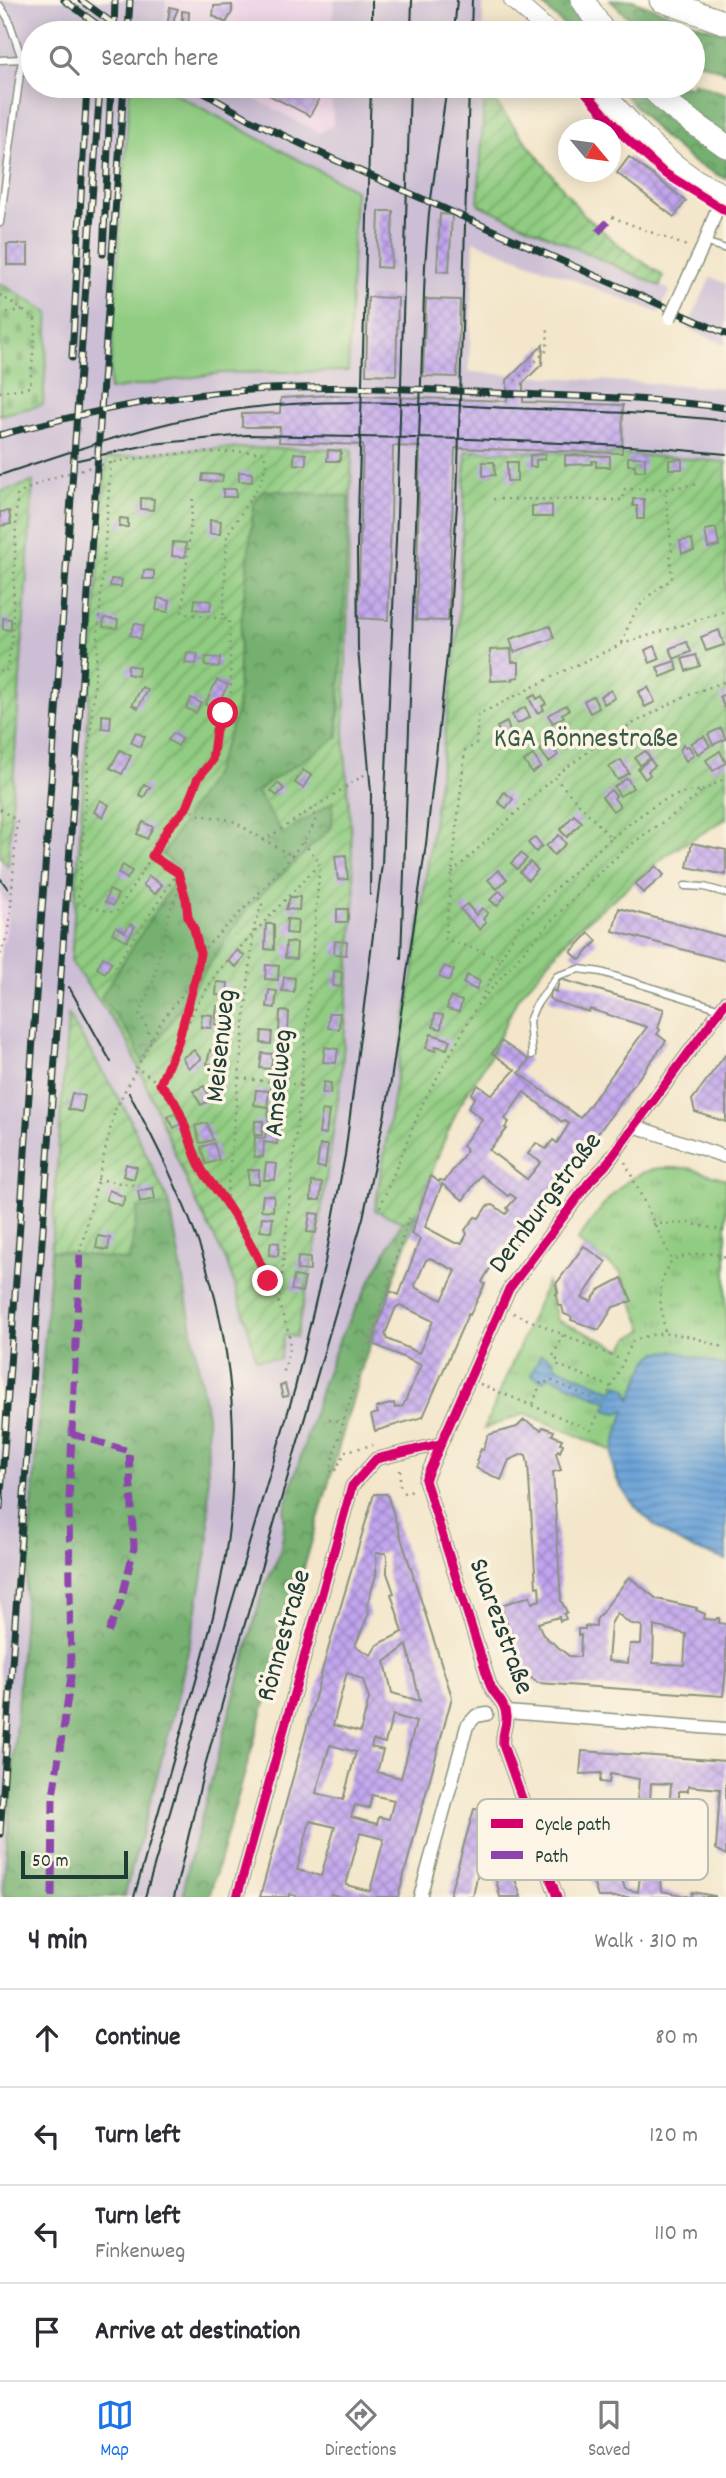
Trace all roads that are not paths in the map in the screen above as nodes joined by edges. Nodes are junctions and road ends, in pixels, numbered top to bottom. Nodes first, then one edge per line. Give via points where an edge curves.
1 (513, 0) edge
2 (583, 0) edge
3 (661, 0) edge
4 (0, 6) edge
5 (537, 21) edge
6 (596, 21) edge
7 (726, 23) edge
8 (21, 56) edge
9 (21, 59) edge
10 (0, 60) edge
11 (21, 66) edge
12 (609, 98) edge
13 (662, 98) edge
14 (726, 146) edge
15 (724, 193) edge
16 (0, 223) edge
17 (705, 242) junction
18 (726, 249) edge
19 (670, 318) dead end
20 (685, 886) dead end
21 (726, 893) edge
22 (724, 1005) edge
23 (532, 1055) dead end
24 (634, 1126) junction
25 (726, 1157) edge
26 (438, 1449) junction
27 (506, 1712) junction
28 (487, 1714) dead end
29 (726, 1729) edge
30 (522, 1799) edge
31 (551, 1880) edge
32 (237, 1897) edge
33 (420, 1897) edge
34 (557, 1897) edge

1 - 5 main road
2 - 6 highway
3 - 7 highway
4 - 8 lane
9 - 10 lane
11 - 16 lane
12 - 15 main road via 668,157
13 - 14 highway
15 - 17 street
17 - 18 lane
17 - 19 street, bridge
20 - 21 lane
22 - 23 lane via 579,969 557,976 535,1007 529,1021
22 - 24 street, Dernburgstraße
24 - 25 street
24 - 26 street, Dernburgstraße via 509,1289
26 - 27 street, Suarezstraße via 425,1480 492,1691
26 - 32 street, Rönnestraße via 376,1459 352,1486
27 - 29 street
27 - 30 street, Suarezstraße via 503,1745
28 - 33 street via 476,1716 467,1726
31 - 34 street, Suarezstraße

